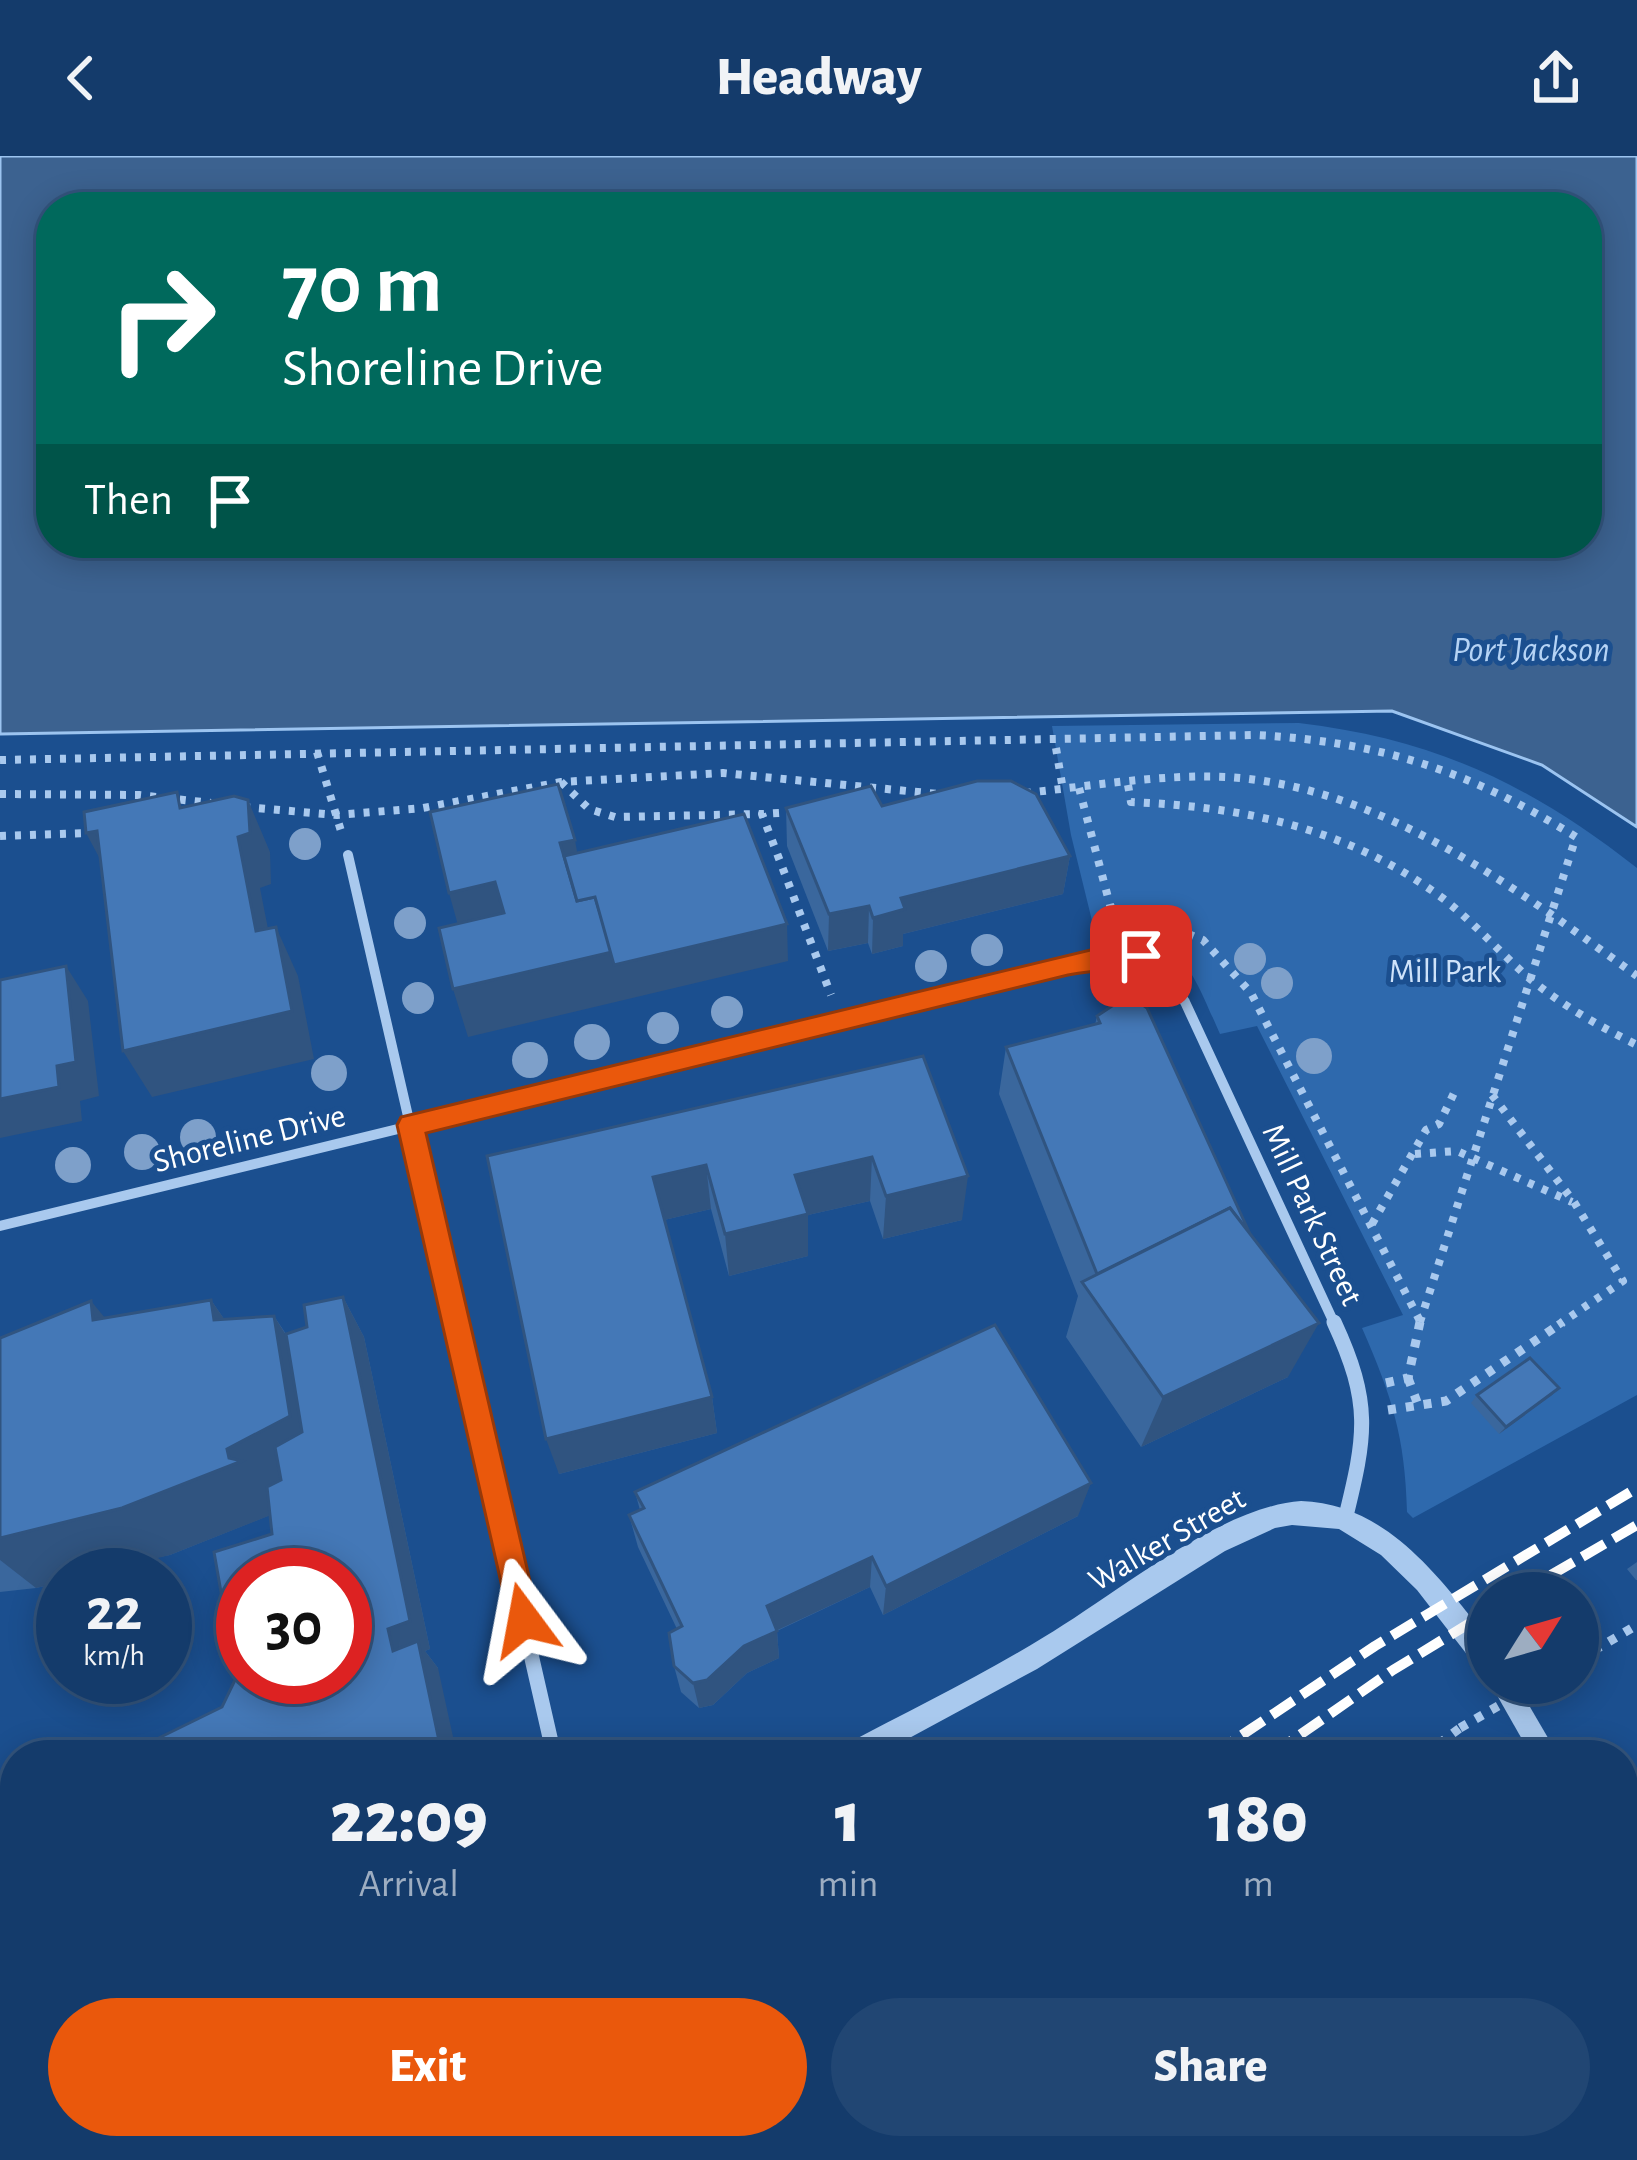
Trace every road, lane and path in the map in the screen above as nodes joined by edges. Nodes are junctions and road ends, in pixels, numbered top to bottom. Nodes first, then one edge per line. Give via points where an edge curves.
1 (1056, 748) dead end
2 (317, 752) junction
3 (0, 760) edge
4 (561, 782) junction
5 (1062, 784) dead end
6 (1128, 785) junction
7 (849, 787) junction
8 (1079, 788) junction
9 (0, 794) edge
10 (942, 794) edge
11 (1004, 794) edge
12 (140, 795) junction
13 (834, 799) edge
14 (805, 811) edge
15 (123, 812) edge
16 (762, 814) junction
17 (337, 815) junction
18 (106, 828) edge
19 (0, 836) edge
20 (349, 855) joint
21 (1110, 905) dead end
22 (1553, 913) junction
23 (1116, 920) dead end
24 (1141, 956) joint
25 (1528, 976) junction
26 (1637, 976) edge
27 (839, 1019) junction
28 (1637, 1045) edge
29 (1455, 1091) dead end
30 (1492, 1094) junction
31 (411, 1125) junction
32 (1414, 1154) junction
33 (1473, 1157) junction
34 (1574, 1202) junction
35 (1372, 1225) junction
36 (0, 1226) edge
37 (1420, 1321) junction
38 (1408, 1378) junction
39 (1360, 1390) junction
40 (1417, 1402) junction
41 (1365, 1416) junction
42 (1345, 1520) junction
43 (1637, 1625) edge
44 (1467, 1634) edge
45 (1599, 1647) edge
46 (1502, 1704) edge
47 (1515, 1704) edge
48 (551, 1740) edge
49 (880, 1740) edge
50 (1444, 1740) edge
51 (1536, 1740) edge

1 - 5 path
2 - 3 path
2 - 17 path
2 - 22 path via 1332,737 1473,777 1576,837
4 - 7 path via 723,773
4 - 16 path via 590,809 614,818
4 - 17 path
6 - 8 path
6 - 22 path via 1204,776 1312,793 1410,831
6 - 25 path via 1131,802 1254,810 1346,839 1432,891
7 - 10 path
7 - 13 path
8 - 11 path
8 - 21 path
9 - 12 path
12 - 15 path
12 - 17 path
14 - 16 path
16 - 27 path
17 - 20 path
18 - 19 path
20 - 31 street
22 - 25 path
22 - 26 path
23 - 35 path via 1153,919 1204,940 1225,960 1251,992
24 - 27 street, Shoreline Drive via 1107,956
24 - 39 street, Mill Park Street via 1172,979 1193,1017
25 - 28 path
25 - 30 path
27 - 31 street, Shoreline Drive
29 - 32 path
30 - 33 path
30 - 34 path
31 - 36 street, Shoreline Drive
31 - 48 street
32 - 33 path
32 - 35 path
33 - 34 path
33 - 37 path
34 - 40 path via 1623,1281 1446,1401
35 - 37 path
37 - 38 path
38 - 39 path
38 - 40 path
39 - 41 street, Mill Park Street
40 - 41 path
41 - 42 street, Mill Park Street
42 - 44 street, Walker Street via 1413,1565
42 - 49 street, Walker Street via 1279,1516 1224,1539 1050,1648
43 - 45 path
46 - 50 path, bridge
47 - 51 street

